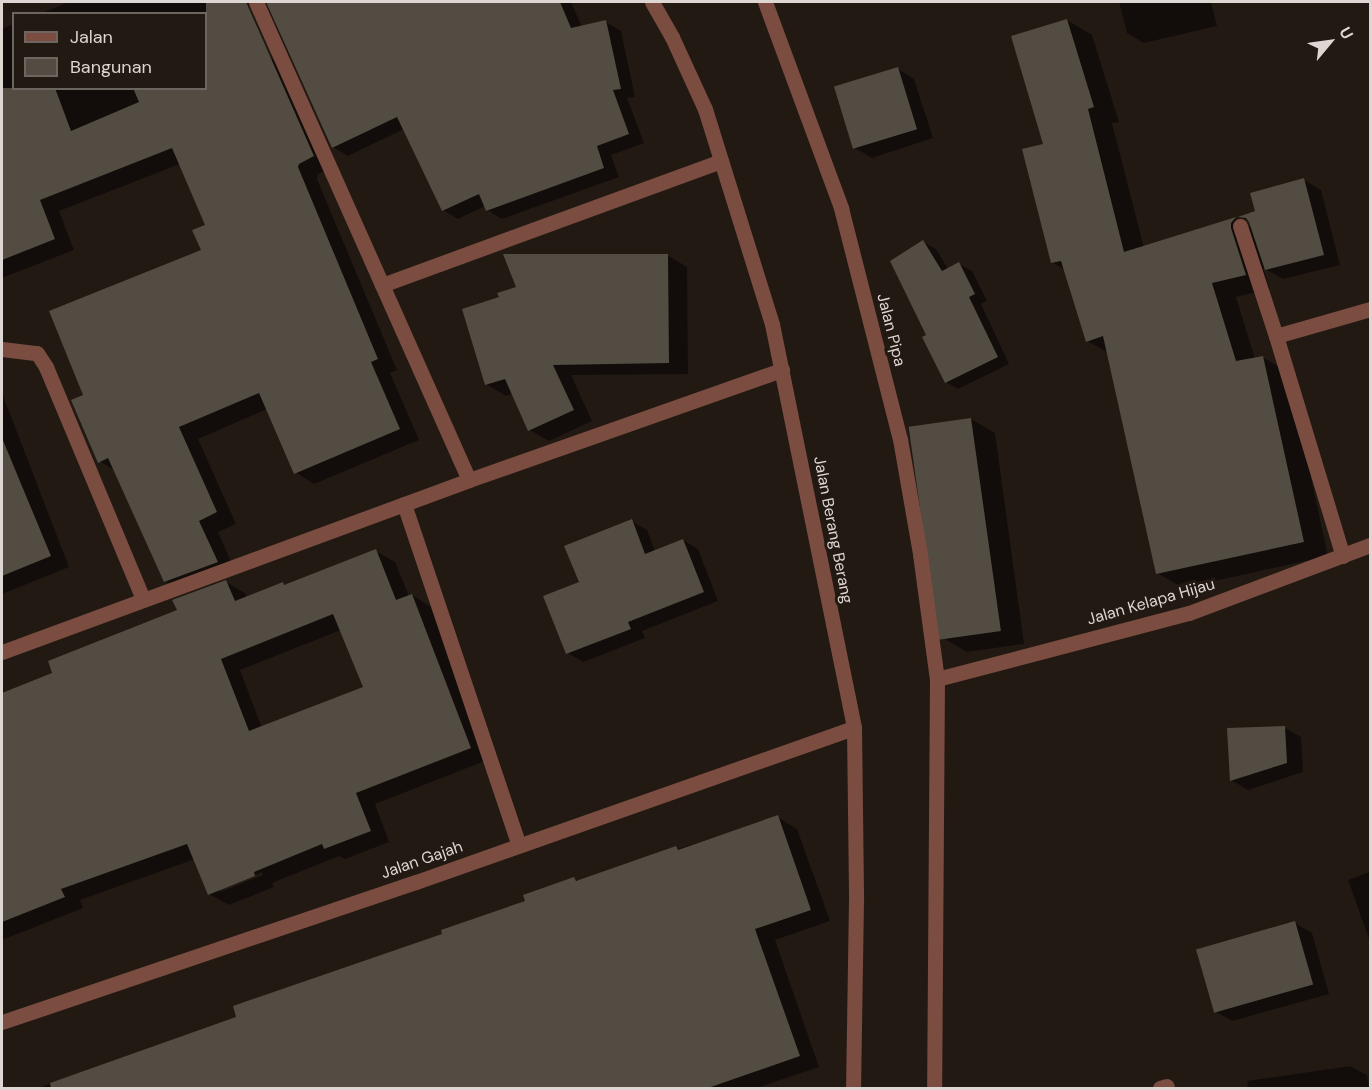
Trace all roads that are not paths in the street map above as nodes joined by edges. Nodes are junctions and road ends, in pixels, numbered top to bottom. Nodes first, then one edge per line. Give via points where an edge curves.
1 (256, 2) edge
2 (652, 2) edge
3 (765, 2) edge
4 (721, 161) junction
5 (1240, 226) dead end
6 (382, 285) junction
7 (1371, 309) edge
8 (1276, 336) junction
9 (2, 349) edge
10 (782, 369) junction
11 (469, 480) junction
12 (404, 504) junction
13 (1371, 544) edge
14 (1343, 556) junction
15 (143, 599) junction
16 (2, 652) edge
17 (936, 679) junction
18 (854, 728) junction
19 (519, 845) junction
20 (2, 1022) edge
21 (853, 1089) edge
22 (934, 1089) edge

1 - 6 street
2 - 4 street, Jalan Berang Berang via 705,109
3 - 17 street, Jalan Pipa via 841,208 897,428 920,554
4 - 6 street
4 - 10 street, Jalan Berang Berang via 772,324
5 - 8 street
6 - 11 street
7 - 8 street
8 - 14 street
9 - 15 street via 37,353 46,367
10 - 11 street
10 - 18 street, Jalan Berang Berang
11 - 12 street
12 - 15 street
12 - 19 street
13 - 14 street, Jalan Kelapa Hijau
14 - 17 street, Jalan Kelapa Hijau via 1189,613
15 - 16 street
17 - 22 street, Jalan Pipa
18 - 19 street, Jalan Gajah
18 - 21 street, Jalan Berang Berang
19 - 20 street, Jalan Gajah

